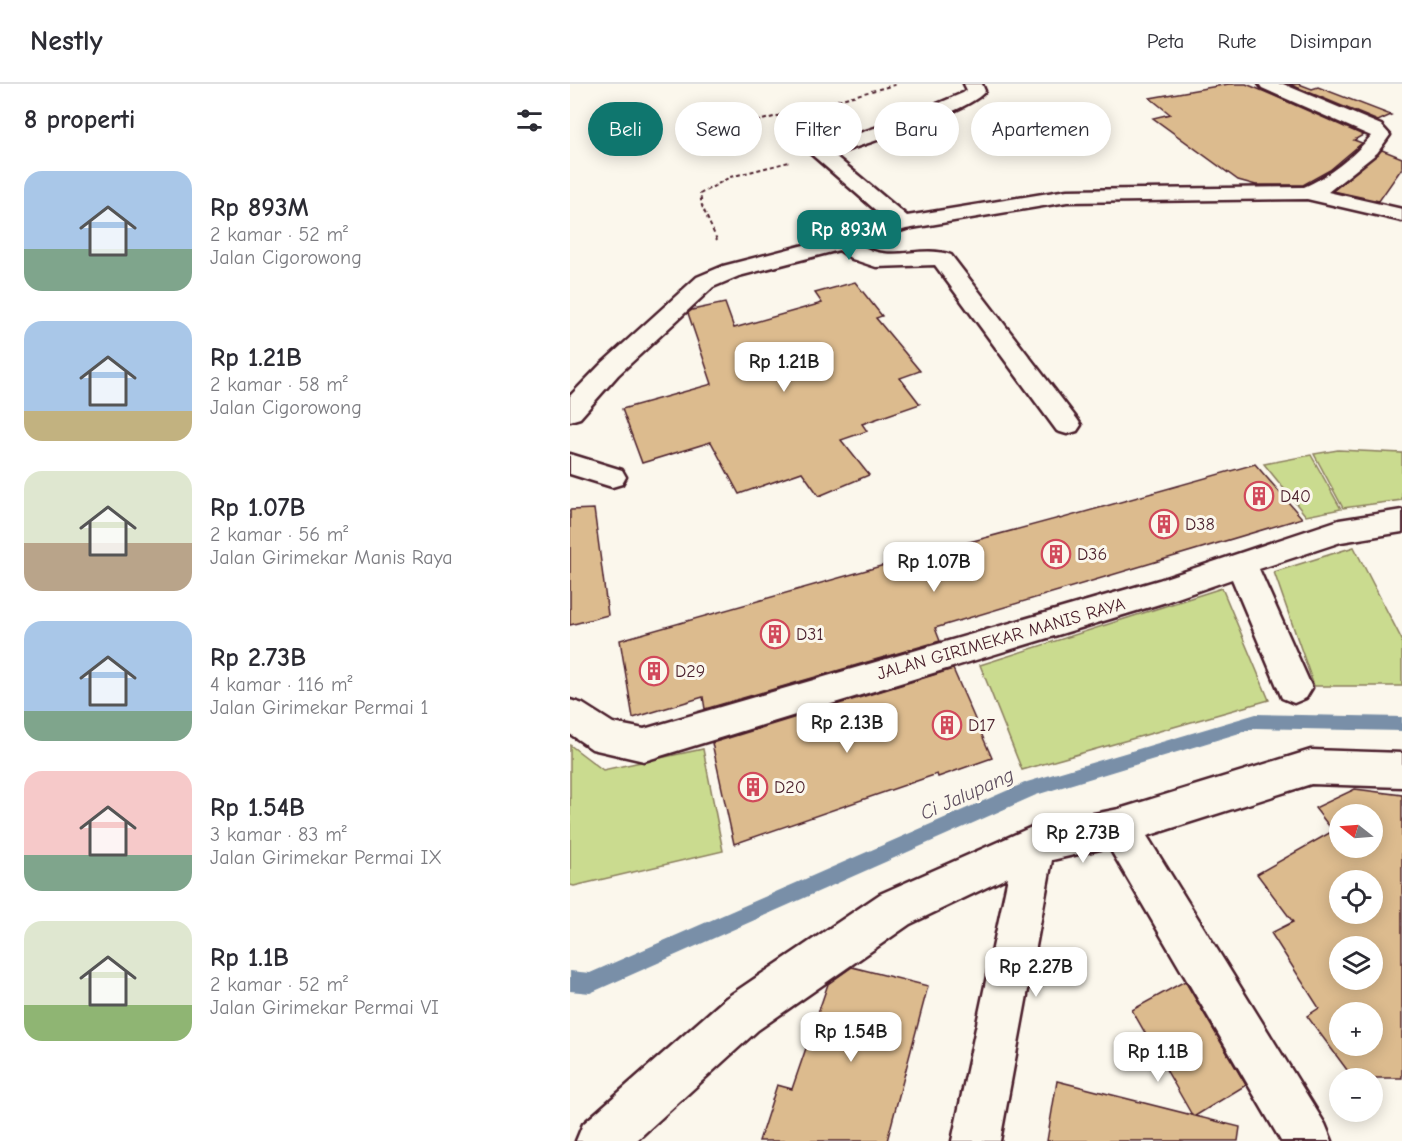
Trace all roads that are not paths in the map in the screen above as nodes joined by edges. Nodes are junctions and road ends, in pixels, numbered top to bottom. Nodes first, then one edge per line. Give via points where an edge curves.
1 (1268, 84) edge
2 (974, 88) edge
3 (1307, 193) junction
4 (1402, 216) edge
5 (903, 223) junction
6 (843, 242) junction
7 (570, 412) edge
8 (1067, 424) dead end
9 (570, 464) edge
10 (612, 477) dead end
11 (1402, 521) edge
12 (1241, 563) junction
13 (1294, 688) dead end
14 (570, 714) edge
15 (1402, 770) edge
16 (1119, 827) junction
17 (1034, 845) junction
18 (600, 1141) edge
19 (976, 1141) edge
20 (1308, 1141) edge

1 - 3 street via 1381,135 1341,173
2 - 5 street via 969,97 910,122 820,153
3 - 4 street
3 - 5 street via 1067,196
5 - 6 street
6 - 7 street via 730,271 705,282 609,370
6 - 8 street via 869,260 943,260
9 - 10 street
11 - 12 street, JALAN GIRIMEKAR MANIS RAYA via 1339,531
12 - 13 street
12 - 14 street, JALAN GIRIMEKAR MANIS RAYA via 1166,590 644,745 605,738
15 - 16 street via 1311,767
16 - 17 street
16 - 20 street
17 - 18 street via 895,909 742,1014
17 - 19 street

